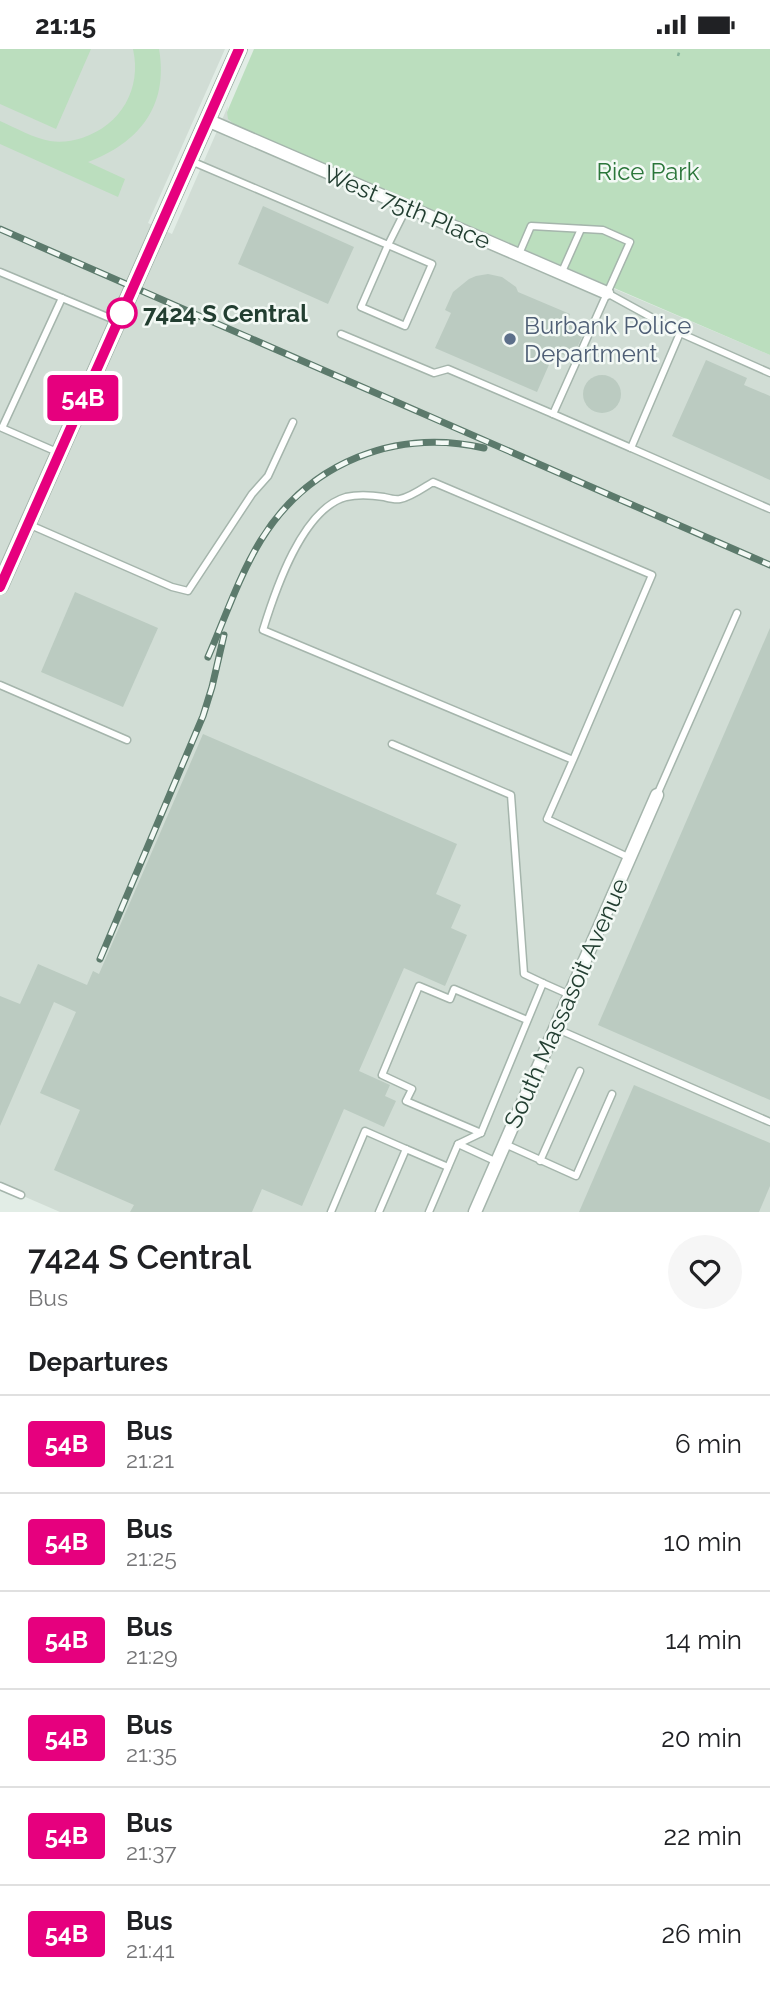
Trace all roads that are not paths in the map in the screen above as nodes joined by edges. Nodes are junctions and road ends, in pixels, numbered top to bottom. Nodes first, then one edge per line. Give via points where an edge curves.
1 (239, 49) edge
2 (207, 121) junction
3 (189, 160) junction
4 (407, 207) junction
5 (581, 229) junction
6 (388, 245) junction
7 (518, 255) junction
8 (0, 272) edge
9 (561, 274) junction
10 (607, 293) junction
11 (62, 298) junction
12 (118, 321) junction
13 (680, 333) junction
14 (341, 334) dead end
15 (770, 373) edge
16 (554, 414) junction
17 (293, 422) dead end
18 (1, 430) edge
19 (631, 448) junction
20 (58, 453) junction
21 (770, 509) edge
22 (28, 523) junction
23 (0, 586) edge
24 (737, 613) dead end
25 (0, 685) edge
26 (127, 740) dead end
27 (392, 744) dead end
28 (573, 760) junction
29 (657, 795) joint
30 (630, 858) junction
31 (543, 983) junction
32 (570, 995) junction
33 (527, 1020) junction
34 (555, 1028) junction
35 (580, 1071) dead end
36 (612, 1094) dead end
37 (770, 1122) edge
38 (481, 1133) junction
39 (458, 1144) junction
40 (504, 1144) junction
41 (407, 1149) junction
42 (540, 1160) junction
43 (497, 1162) junction
44 (448, 1167) junction
45 (0, 1186) edge
46 (21, 1195) dead end
47 (331, 1212) edge
48 (379, 1212) edge
49 (429, 1212) edge
50 (475, 1212) edge

1 - 2 street
2 - 3 street
2 - 4 street, West 75th Place
3 - 6 lane
3 - 12 street
4 - 6 lane
4 - 7 street, West 75th Place
5 - 7 lane via 531,226
5 - 9 lane
5 - 10 lane via 603,230 630,242
6 - 6 lane via 432,264 405,326 361,307
7 - 9 street, West 75th Place
8 - 11 lane
9 - 10 street, West 75th Place
10 - 13 lane
10 - 16 lane
11 - 12 lane
11 - 18 lane
12 - 20 street
13 - 15 lane
13 - 19 lane
14 - 16 lane via 434,373 448,369
16 - 19 lane
17 - 22 lane via 268,476 188,591
18 - 20 lane
19 - 21 lane
20 - 22 street
22 - 23 street
24 - 29 lane
25 - 26 lane
27 - 31 lane via 511,795 524,974
28 - 28 lane via 264,631 272,601 309,524 344,498 368,495 399,500 433,482 652,575
28 - 30 lane via 547,819
29 - 30 street, South Massasoit Avenue
30 - 32 street, South Massasoit Avenue
31 - 32 lane
31 - 33 lane
32 - 34 street, South Massasoit Avenue
33 - 38 lane
33 - 38 lane via 454,989 450,999 419,986 404,1021 382,1076 412,1089 407,1101
34 - 37 lane
34 - 40 street, South Massasoit Avenue
35 - 42 lane
36 - 42 lane via 576,1176
38 - 39 lane
39 - 43 lane
39 - 44 lane
40 - 42 lane
40 - 43 street, South Massasoit Avenue
41 - 44 lane
41 - 47 lane via 365,1131
41 - 48 lane
43 - 50 street, South Massasoit Avenue
44 - 49 lane
45 - 46 lane

